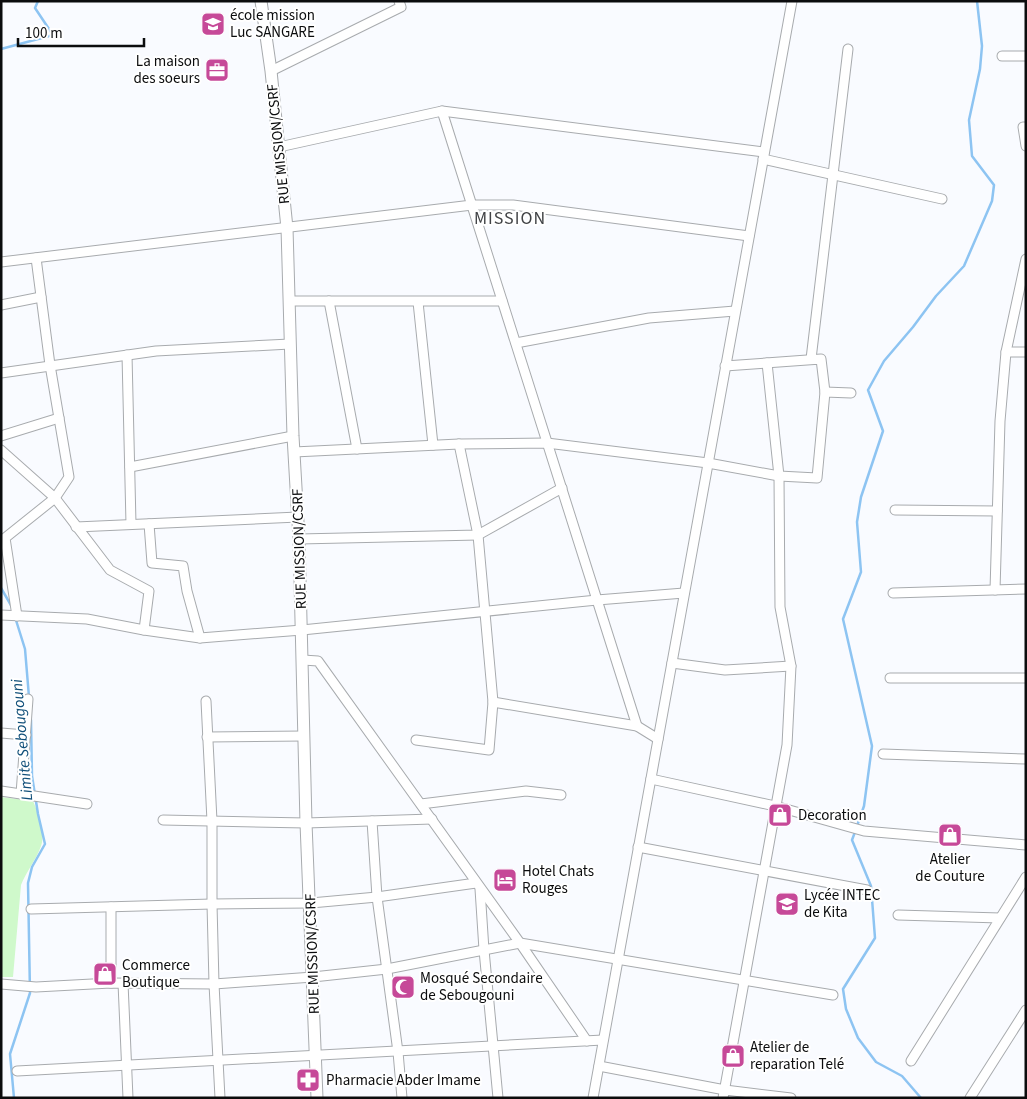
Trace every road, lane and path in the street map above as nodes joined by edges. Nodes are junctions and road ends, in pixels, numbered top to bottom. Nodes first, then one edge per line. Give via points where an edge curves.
1 (261, 1) edge
2 (399, 1) edge
3 (792, 1) edge
4 (848, 49) dead end
5 (1002, 56) dead end
6 (1026, 56) edge
7 (271, 71) junction
8 (442, 111) junction
9 (1026, 128) edge
10 (1026, 146) edge
11 (279, 147) junction
12 (764, 156) junction
13 (833, 174) junction
14 (942, 199) dead end
15 (472, 205) junction
16 (287, 228) junction
17 (749, 236) junction
18 (36, 258) junction
19 (1026, 259) edge
20 (1, 262) edge
21 (41, 297) junction
22 (290, 300) junction
23 (329, 301) junction
24 (502, 301) junction
25 (418, 302) junction
26 (1, 305) edge
27 (736, 311) junction
28 (516, 343) junction
29 (290, 344) junction
30 (1006, 352) junction
31 (1026, 352) edge
32 (127, 355) junction
33 (811, 360) junction
34 (767, 363) junction
35 (50, 365) junction
36 (726, 366) junction
37 (1, 373) edge
38 (825, 392) junction
39 (851, 393) dead end
40 (59, 418) junction
41 (1, 436) edge
42 (293, 436) junction
43 (547, 442) junction
44 (459, 444) junction
45 (433, 445) junction
46 (357, 449) junction
47 (1, 450) edge
48 (294, 452) junction
49 (708, 463) junction
50 (130, 467) junction
51 (780, 476) junction
52 (562, 488) junction
53 (55, 498) junction
54 (895, 510) dead end
55 (997, 511) junction
56 (298, 518) junction
57 (132, 524) junction
58 (149, 524) junction
59 (76, 527) junction
60 (478, 535) junction
61 (299, 539) junction
62 (1026, 589) edge
63 (995, 590) junction
64 (684, 593) junction
65 (893, 593) dead end
66 (597, 600) junction
67 (485, 612) junction
68 (1, 615) edge
69 (18, 616) junction
70 (144, 630) junction
71 (302, 630) junction
72 (200, 638) junction
73 (303, 660) junction
74 (672, 662) junction
75 (791, 666) junction
76 (890, 678) dead end
77 (1026, 678) edge
78 (28, 699) dead end
79 (206, 701) dead end
80 (493, 702) junction
81 (637, 726) junction
82 (1, 733) edge
83 (26, 735) junction
84 (304, 736) junction
85 (207, 737) junction
86 (658, 739) junction
87 (416, 740) dead end
88 (883, 754) dead end
89 (1026, 759) edge
90 (651, 779) junction
91 (1, 790) edge
92 (21, 794) junction
93 (560, 795) dead end
94 (88, 804) dead end
95 (421, 804) junction
96 (775, 806) junction
97 (432, 819) junction
98 (163, 820) dead end
99 (212, 821) junction
100 (372, 821) junction
101 (306, 823) junction
102 (1026, 845) edge
103 (638, 847) junction
104 (763, 871) junction
105 (1026, 877) edge
106 (478, 886) junction
107 (867, 890) dead end
108 (377, 897) junction
109 (311, 903) junction
110 (212, 904) junction
111 (111, 907) junction
112 (32, 909) dead end
113 (898, 915) dead end
114 (1000, 918) junction
115 (520, 943) junction
116 (484, 950) junction
117 (618, 960) junction
118 (387, 969) junction
119 (314, 977) junction
120 (744, 980) junction
121 (1, 984) edge
122 (111, 984) junction
123 (123, 984) junction
124 (214, 984) junction
125 (833, 995) dead end
126 (1026, 1010) edge
127 (603, 1040) junction
128 (587, 1041) junction
129 (494, 1046) junction
130 (398, 1052) junction
131 (316, 1056) junction
132 (218, 1061) junction
133 (911, 1061) dead end
134 (127, 1066) junction
135 (599, 1066) junction
136 (17, 1072) dead end
137 (724, 1094) edge
138 (128, 1098) edge
139 (220, 1098) edge
140 (318, 1098) edge
141 (402, 1098) edge
142 (498, 1098) edge
143 (593, 1098) edge
144 (792, 1098) edge
145 (970, 1098) edge

1 - 7 main road, RUE MISSION/CSRF
2 - 7 street via 401,7
3 - 12 street
4 - 13 street
5 - 6 street
7 - 11 main road, RUE MISSION/CSRF
8 - 11 street
8 - 12 street
8 - 15 street
9 - 10 street via 1023,128
11 - 16 main road, RUE MISSION/CSRF
12 - 13 street
12 - 17 street
13 - 14 street
13 - 33 street
15 - 16 street
15 - 17 street via 513,205
15 - 24 street
16 - 18 street
16 - 22 main road, RUE MISSION/CSRF
17 - 27 street
18 - 20 street
18 - 21 street
19 - 30 street
21 - 26 street
21 - 35 street
22 - 23 street
22 - 29 main road, RUE MISSION/CSRF
23 - 25 street
23 - 46 street
24 - 25 street
24 - 28 street
25 - 45 street
27 - 28 street via 649,318
27 - 36 street
28 - 43 street
29 - 32 street
29 - 42 main road, RUE MISSION/CSRF
30 - 31 street
30 - 55 street
32 - 35 street
32 - 50 street
33 - 34 street
33 - 38 street via 821,359
34 - 36 street
34 - 51 street
35 - 37 street
35 - 40 street
36 - 49 street
38 - 39 street
38 - 51 street via 817,478
40 - 41 street
40 - 53 street via 69,477
42 - 48 main road, RUE MISSION/CSRF
42 - 50 street
43 - 44 street
43 - 49 street
43 - 52 street
44 - 45 street
44 - 60 street
45 - 46 street
46 - 48 street
47 - 53 street
48 - 56 main road, RUE MISSION/CSRF
49 - 51 street
49 - 64 street
50 - 57 street
51 - 75 street via 780,607
52 - 60 street
52 - 66 street
53 - 59 street
53 - 69 street via 5,538
54 - 55 street
55 - 63 street
56 - 58 street
56 - 61 main road, RUE MISSION/CSRF
57 - 58 street
57 - 59 street
58 - 72 street via 152,564 183,566
59 - 70 street via 110,570 149,591
60 - 61 street
60 - 67 street
61 - 71 main road, RUE MISSION/CSRF
62 - 63 street
63 - 65 street
64 - 66 street
64 - 74 street
66 - 67 street
66 - 81 street
67 - 71 street
67 - 80 street
68 - 69 street
69 - 70 street via 87,620
70 - 72 street
71 - 72 street
71 - 73 main road, RUE MISSION/CSRF
73 - 84 main road, RUE MISSION/CSRF
73 - 95 street via 318,661
74 - 75 street via 725,670
74 - 86 street
75 - 96 street via 787,745
76 - 77 street
78 - 83 street
79 - 85 street
80 - 81 street
80 - 87 street via 489,750
81 - 86 street
82 - 83 street
83 - 92 street
84 - 85 street
84 - 101 main road, RUE MISSION/CSRF
85 - 99 street
86 - 90 street
88 - 89 street
90 - 96 street
90 - 103 street
91 - 92 street
92 - 94 street
93 - 95 street via 526,791
95 - 97 street
96 - 102 street via 864,831
96 - 104 street
97 - 100 street
97 - 106 street
98 - 99 street
99 - 101 street
99 - 110 street
100 - 101 street
100 - 108 street
101 - 109 main road, RUE MISSION/CSRF
103 - 104 street
103 - 117 street
104 - 107 street
104 - 120 street
105 - 114 street
106 - 108 street
106 - 115 street
106 - 116 street
108 - 109 street
108 - 118 street
109 - 110 street
109 - 119 main road, RUE MISSION/CSRF
110 - 111 street
110 - 124 street
111 - 112 street
111 - 122 street
113 - 114 street
114 - 133 street
115 - 116 street
115 - 117 street
115 - 128 street
116 - 118 street
116 - 129 street
117 - 120 street
117 - 127 street
118 - 119 street
118 - 130 street
119 - 124 street
119 - 131 main road, RUE MISSION/CSRF
120 - 125 street
120 - 137 street
121 - 122 street via 36,987
122 - 123 street
123 - 124 street
123 - 134 street
124 - 132 street
126 - 145 street
127 - 128 street
127 - 135 street
128 - 129 street
129 - 130 street
129 - 142 street
130 - 131 street
130 - 141 street
131 - 132 street
131 - 140 main road, RUE MISSION/CSRF
132 - 134 street
132 - 139 street
134 - 136 street
134 - 138 street
135 - 137 street
135 - 143 street
137 - 144 street

